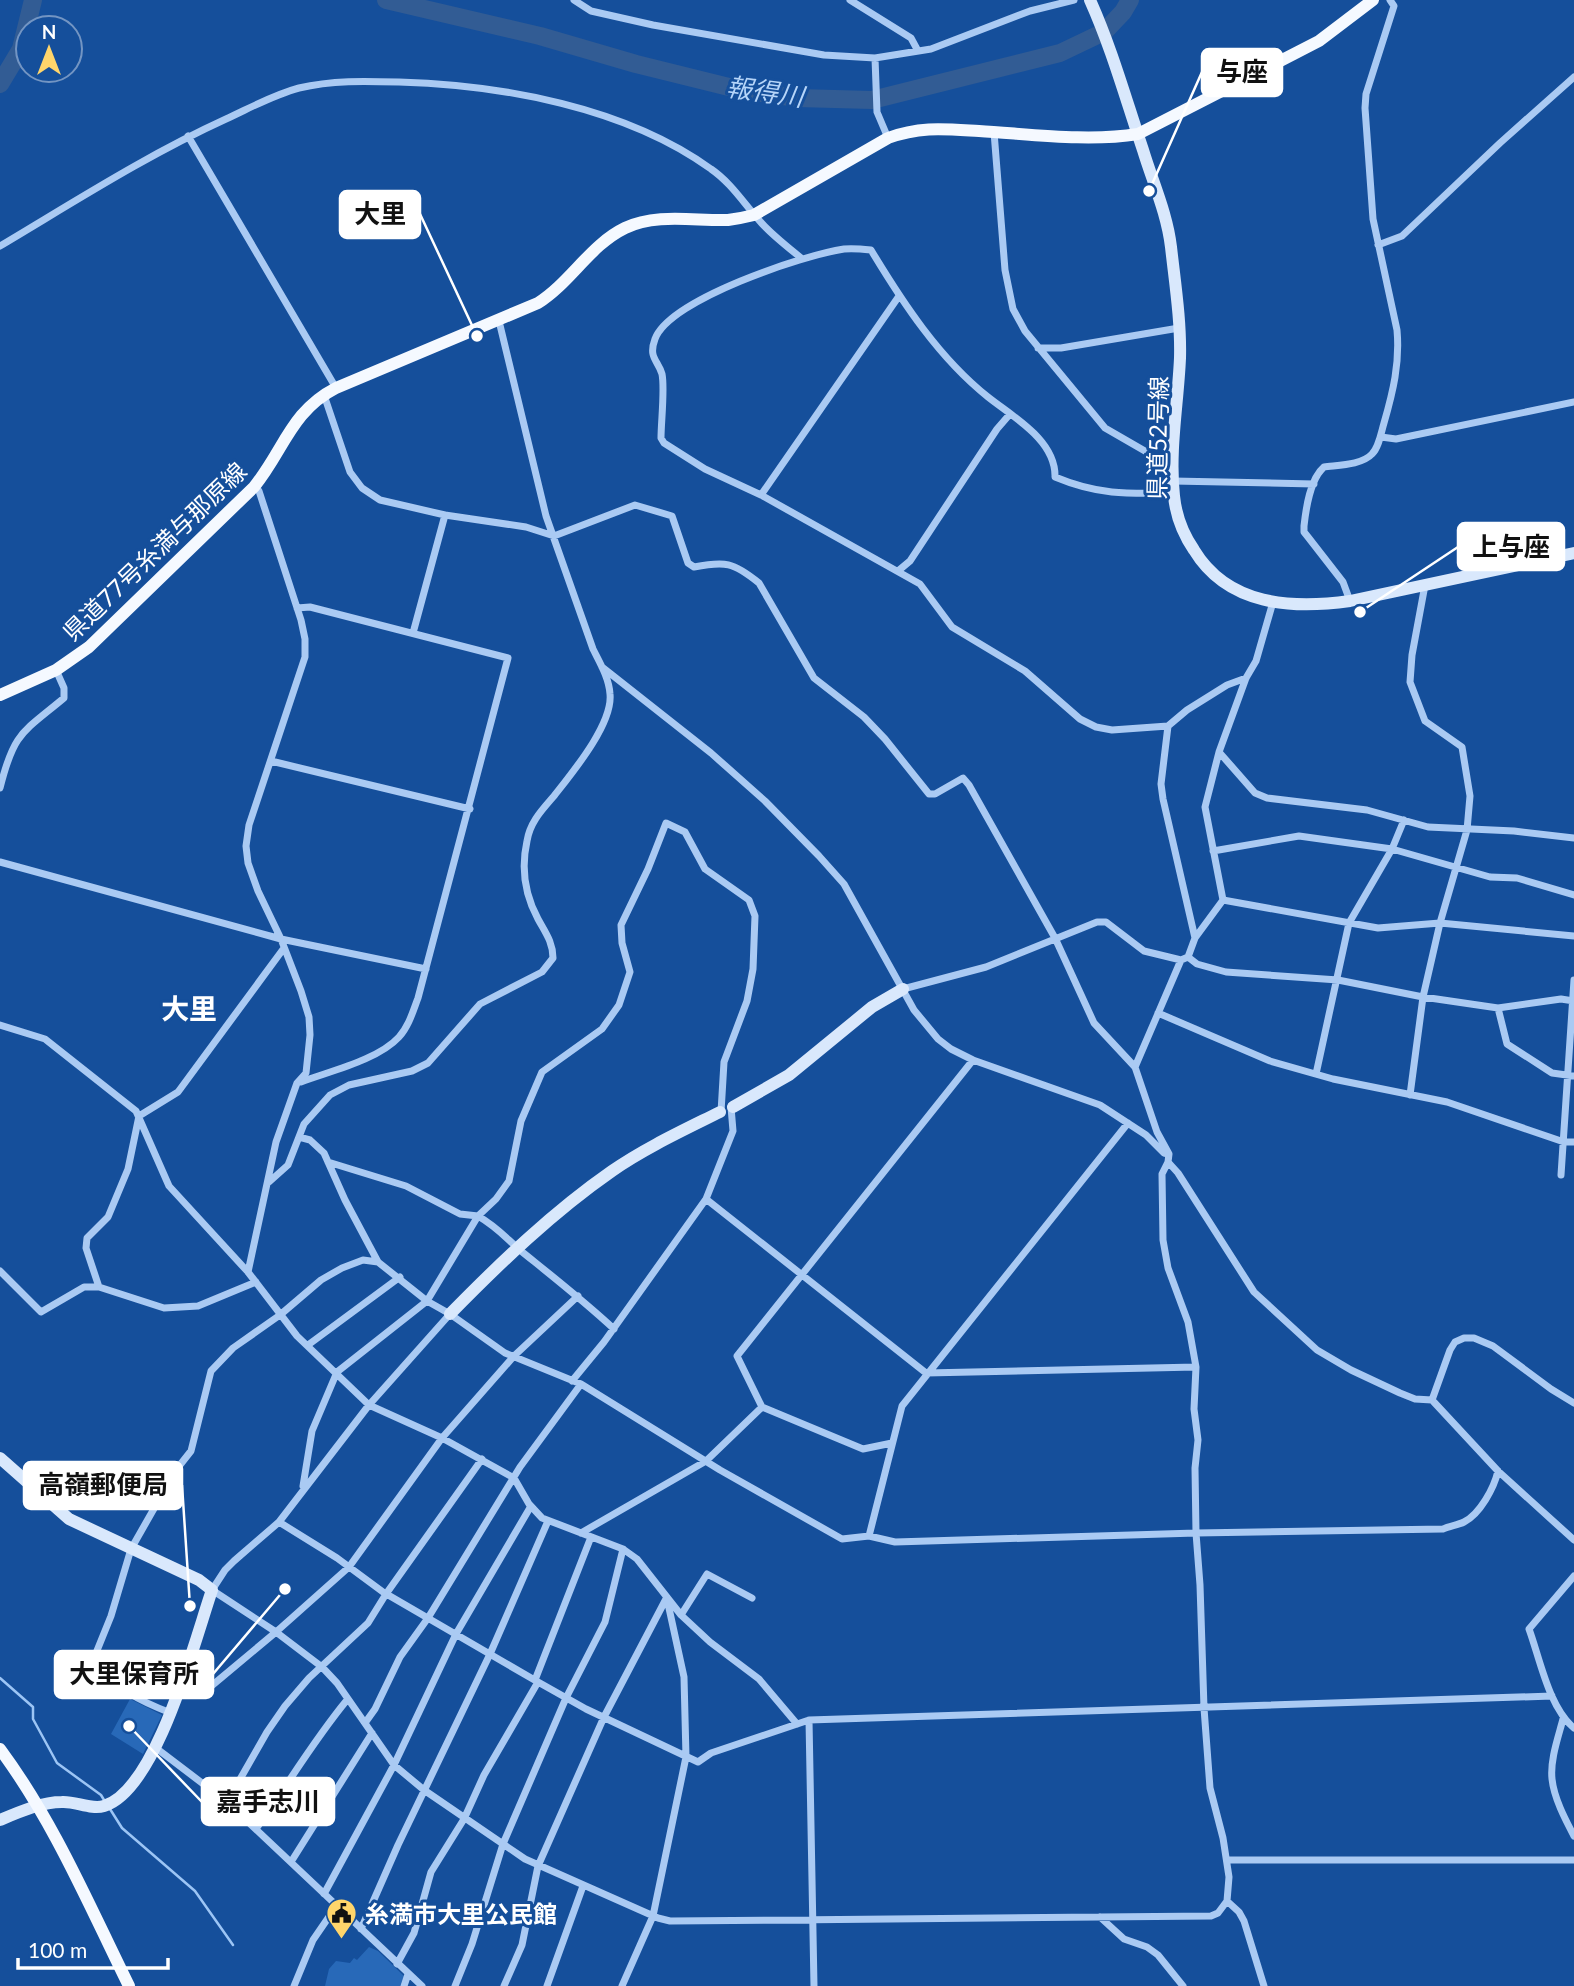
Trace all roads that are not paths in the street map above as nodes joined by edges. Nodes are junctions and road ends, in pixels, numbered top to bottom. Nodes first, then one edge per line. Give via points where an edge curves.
1 (574, 0) edge
2 (850, 0) edge
3 (1074, 0) edge
4 (1373, 0) edge
5 (1390, 0) edge
6 (1091, 3) edge
7 (918, 51) junction
8 (874, 62) junction
9 (1574, 77) edge
10 (994, 132) junction
11 (1138, 134) junction
12 (188, 136) junction
13 (888, 138) junction
14 (754, 215) junction
15 (1378, 244) junction
16 (0, 246) edge
17 (801, 258) junction
18 (899, 296) junction
19 (499, 321) junction
20 (1179, 328) junction
21 (1038, 348) junction
22 (330, 391) junction
23 (1574, 402) edge
24 (1010, 414) junction
25 (1381, 437) junction
26 (1173, 460) junction
27 (1314, 484) junction
28 (254, 487) junction
29 (1173, 487) junction
30 (761, 495) junction
31 (444, 514) junction
32 (554, 536) junction
33 (1574, 553) edge
34 (898, 571) junction
35 (1426, 584) junction
36 (1350, 601) junction
37 (1273, 603) junction
38 (297, 608) junction
39 (413, 633) junction
40 (603, 667) junction
41 (56, 670) junction
42 (1246, 678) junction
43 (0, 695) edge
44 (1168, 726) junction
45 (1219, 752) junction
46 (271, 761) junction
47 (0, 788) edge
48 (470, 809) junction
49 (1404, 820) junction
50 (1466, 830) junction
51 (1574, 838) edge
52 (1392, 849) junction
53 (1213, 851) junction
54 (0, 862) edge
55 (1456, 867) junction
56 (1574, 895) edge
57 (1223, 900) junction
58 (1349, 923) junction
59 (1440, 923) junction
60 (1574, 936) edge
61 (1055, 938) junction
62 (1195, 938) junction
63 (281, 939) junction
64 (284, 948) junction
65 (1185, 958) junction
66 (426, 969) junction
67 (1338, 980) junction
68 (1574, 980) edge
69 (903, 989) junction
70 (1423, 997) junction
71 (1573, 1000) edge
72 (1498, 1008) junction
73 (1158, 1013) junction
74 (0, 1025) edge
75 (973, 1060) junction
76 (1135, 1067) junction
77 (1316, 1074) junction
78 (1571, 1077) edge
79 (297, 1083) junction
80 (1410, 1095) junction
81 (726, 1109) junction
82 (139, 1116) junction
83 (1128, 1123) junction
84 (299, 1137) junction
85 (1564, 1142) junction
86 (1574, 1142) edge
87 (1169, 1158) junction
88 (328, 1162) junction
89 (1561, 1175) dead end
90 (269, 1182) junction
91 (706, 1199) junction
92 (478, 1216) junction
93 (518, 1248) junction
94 (378, 1262) junction
95 (0, 1271) edge
96 (248, 1272) junction
97 (803, 1276) junction
98 (400, 1277) junction
99 (256, 1282) junction
100 (99, 1287) junction
101 (578, 1296) junction
102 (427, 1301) junction
103 (450, 1314) junction
104 (280, 1315) junction
105 (614, 1329) junction
106 (307, 1345) junction
107 (514, 1356) junction
108 (1196, 1367) junction
109 (337, 1372) junction
110 (926, 1373) junction
111 (572, 1381) junction
112 (580, 1384) junction
113 (1432, 1400) junction
114 (1574, 1403) edge
115 (369, 1405) junction
116 (762, 1407) junction
117 (442, 1437) junction
118 (892, 1443) junction
119 (0, 1458) edge
120 (482, 1460) junction
121 (706, 1461) junction
122 (1498, 1471) junction
123 (514, 1478) junction
124 (302, 1491) junction
125 (531, 1506) junction
126 (548, 1521) junction
127 (278, 1522) junction
128 (582, 1533) junction
129 (1196, 1533) junction
130 (869, 1536) junction
131 (591, 1537) junction
132 (1574, 1540) edge
133 (131, 1549) junction
134 (623, 1549) junction
135 (349, 1567) junction
136 (1574, 1576) edge
137 (212, 1590) junction
138 (386, 1594) junction
139 (667, 1597) junction
140 (752, 1598) dead end
141 (681, 1615) junction
142 (428, 1618) junction
143 (276, 1632) junction
144 (456, 1634) junction
145 (490, 1654) junction
146 (322, 1667) junction
147 (183, 1681) junction
148 (537, 1681) junction
149 (1552, 1696) junction
150 (566, 1698) junction
151 (347, 1700) junction
152 (1204, 1708) junction
153 (171, 1713) junction
154 (604, 1717) junction
155 (1563, 1719) junction
156 (809, 1720) junction
157 (365, 1723) junction
158 (797, 1724) junction
159 (1574, 1728) edge
160 (372, 1733) junction
161 (156, 1748) junction
162 (0, 1749) edge
163 (686, 1757) junction
164 (394, 1765) junction
165 (424, 1790) junction
166 (227, 1802) junction
167 (40, 1807) junction
168 (0, 1819) edge
169 (464, 1819) junction
170 (256, 1829) junction
171 (1574, 1836) edge
172 (503, 1844) junction
173 (1227, 1860) junction
174 (1574, 1860) edge
175 (290, 1862) junction
176 (538, 1866) junction
177 (583, 1886) junction
178 (324, 1894) junction
179 (1227, 1901) junction
180 (337, 1905) junction
181 (653, 1916) junction
182 (1099, 1916) junction
183 (812, 1920) junction
184 (361, 1929) junction
185 (397, 1964) junction
186 (408, 1974) junction
187 (129, 1986) edge
188 (294, 1986) edge
189 (404, 1986) edge
190 (422, 1986) edge
191 (455, 1986) edge
192 (504, 1986) edge
193 (547, 1986) edge
194 (622, 1986) edge
195 (814, 1986) edge
196 (1183, 1986) edge
197 (1264, 1986) edge

1 - 8 street via 591,12 666,28
2 - 7 street via 911,38
3 - 7 street
4 - 11 main road, 県道77号糸満与那原線 via 1319,41
5 - 15 street via 1394,6 1389,27 1365,101 1367,162
6 - 11 street, 県道52号線
7 - 8 street
8 - 13 street via 877,112
9 - 15 street via 1402,236
10 - 11 main road, 県道77号糸満与那原線
10 - 13 main road, 県道77号糸満与那原線 via 924,128
10 - 21 street via 1005,270 1013,309
11 - 20 street, 県道52号線 via 1164,209
12 - 14 street via 277,95 318,84 373,81 483,88 554,102 643,132 712,169
12 - 16 street
12 - 22 street
13 - 14 main road, 県道77号糸満与那原線
14 - 17 street
14 - 19 main road, 県道77号糸満与那原線 via 730,220 658,220 625,228 605,241 553,293
15 - 25 street via 1398,348 1395,387
17 - 18 street via 848,248 871,250
17 - 30 street via 684,309 655,340 653,359 662,373 664,443
18 - 24 street via 966,379
18 - 30 street
19 - 22 main road, 県道77号糸満与那原線
19 - 32 street
20 - 21 street
20 - 26 street, 県道52号線
21 - 26 street via 1105,428 1157,458
22 - 28 main road, 県道77号糸満与那原線 via 296,420
22 - 31 street via 350,472 362,488 380,500
23 - 25 street via 1396,439
24 - 29 street via 1051,456 1055,477 1117,494
24 - 34 street via 910,561
25 - 27 street via 1366,458 1324,467
26 - 29 street, 県道52号線
27 - 29 street
27 - 36 street via 1304,531 1343,582
28 - 38 street
28 - 41 main road, 県道77号糸満与那原線 via 101,637
29 - 37 street, 県道52号線 via 1183,531 1206,567 1226,585
30 - 34 street
31 - 32 street
31 - 39 street
32 - 40 street
32 - 61 street via 635,505 672,516 688,563 694,567 719,562 746,572 759,583 814,678 871,724 929,794 963,778 969,785
33 - 35 street, 県道52号線
34 - 44 street via 920,584 952,627 1025,671 1080,719 1112,730
35 - 36 street, 県道52号線
35 - 50 street via 1410,682 1425,721 1462,747 1470,796
36 - 37 street, 県道52号線
37 - 42 street via 1256,661
38 - 39 street via 310,607
38 - 46 street via 305,657
39 - 48 street via 508,658
40 - 69 street via 711,753 819,856 844,884
40 - 84 street via 610,692 606,721 535,819 526,843 525,889 550,942 550,964 481,1004 428,1063 339,1089 317,1108
41 - 43 main road, 県道77号糸満与那原線
41 - 47 street via 64,698 19,735
42 - 44 street via 1227,685
42 - 45 street
44 - 62 street via 1161,784
45 - 49 street via 1260,795 1367,810
45 - 53 street via 1205,807
46 - 48 street
46 - 63 street via 249,825 247,854 261,900
48 - 66 street
49 - 50 street
49 - 52 street
50 - 51 street
50 - 55 street
52 - 53 street via 1299,836
52 - 55 street
52 - 58 street
53 - 57 street
54 - 63 street
55 - 56 street
55 - 59 street
57 - 58 street
57 - 62 street
58 - 59 street via 1378,928
58 - 67 street
59 - 60 street
59 - 70 street
61 - 65 street via 1106,922 1144,951
61 - 69 street via 1019,956
61 - 76 street via 1094,1023
62 - 65 street
63 - 64 street
63 - 66 street
64 - 79 street via 309,1025 306,1073
64 - 82 street via 178,1092
65 - 67 street via 1226,972
65 - 73 street
66 - 79 street via 410,1020 400,1036 361,1060
67 - 70 street
67 - 77 street
68 - 71 street
69 - 75 street via 939,1040
69 - 81 street via 872,1007 789,1075
70 - 72 street
70 - 80 street
71 - 72 street
71 - 78 street
72 - 78 street via 1507,1044 1552,1073
73 - 76 street
73 - 77 street via 1270,1061
74 - 82 street via 44,1039
75 - 83 street via 1084,1098
75 - 97 street
76 - 87 street
77 - 80 street
78 - 85 street
79 - 90 street via 276,1142
80 - 85 street via 1447,1102
81 - 91 street via 733,1131
81 - 92 street via 724,1062 747,1001 755,916 750,900 705,869 685,832 666,822 621,925 629,972 619,1005 603,1029 542,1072 521,1121 509,1181
81 - 93 street via 613,1171
82 - 96 street via 169,1186
82 - 100 street via 128,1169 108,1217 87,1238
83 - 87 street
83 - 110 street
84 - 88 street via 310,1140
84 - 90 street via 288,1166
85 - 86 street
85 - 89 street
87 - 108 street via 1162,1174 1163,1240 1188,1322
87 - 113 street via 1254,1292 1309,1343 1351,1370 1415,1399
88 - 92 street via 406,1186 460,1214
88 - 94 street
90 - 96 street
91 - 97 street
91 - 105 street
92 - 93 street
92 - 102 street
93 - 101 street
93 - 103 street
94 - 98 street
94 - 104 street via 363,1260 342,1268
95 - 100 street via 41,1312 84,1287
96 - 99 street
97 - 110 street
97 - 116 street via 737,1356
98 - 102 street
98 - 106 street
99 - 100 street via 198,1306 164,1308
99 - 104 street
101 - 105 street
101 - 107 street
102 - 103 street
102 - 109 street
103 - 107 street
103 - 115 street
104 - 106 street
104 - 133 street via 233,1348 211,1371 191,1451
105 - 111 street
106 - 109 street
107 - 111 street
107 - 117 street
108 - 110 street
108 - 129 street
109 - 115 street
109 - 124 street via 312,1431
110 - 118 street via 902,1406
111 - 112 street
112 - 121 street
112 - 123 street
113 - 114 street via 1455,1342 1474,1338 1493,1346
113 - 122 street
115 - 117 street
115 - 124 street
116 - 118 street via 863,1448
116 - 121 street
117 - 120 street
117 - 135 street
118 - 130 street
119 - 133 street via 69,1519
120 - 123 street
120 - 138 street
121 - 128 street
121 - 130 street via 842,1539
122 - 129 street via 1495,1483 1467,1521 1443,1529
122 - 132 street
123 - 125 street
123 - 142 street
124 - 127 street
125 - 126 street
125 - 144 street
126 - 128 street
126 - 145 street
127 - 135 street
127 - 137 street via 234,1560
128 - 131 street
129 - 130 street via 895,1542
129 - 152 street
131 - 134 street
131 - 148 street
133 - 137 street
133 - 153 street via 95,1661 126,1691
134 - 139 street via 637,1559
134 - 150 street via 605,1622
135 - 138 street
135 - 143 street
136 - 149 street via 1529,1629
137 - 143 street
137 - 147 street
138 - 142 street
138 - 146 street via 368,1623
139 - 141 street
139 - 154 street
139 - 163 street via 684,1677
140 - 141 street via 707,1574
141 - 158 street via 759,1679
142 - 144 street
142 - 157 street via 400,1657
143 - 146 street
143 - 147 street via 209,1688
144 - 145 street
144 - 164 street
145 - 148 street
145 - 165 street
146 - 151 street
146 - 166 street via 267,1731
147 - 153 street
148 - 150 street
148 - 169 street
149 - 152 street
149 - 155 street
150 - 154 street
150 - 172 street
151 - 157 street
151 - 170 street via 318,1735
152 - 156 street
152 - 173 street via 1210,1788
153 - 161 street
154 - 163 street
154 - 176 street
155 - 159 street
155 - 171 street via 1552,1779
156 - 158 street
156 - 183 street
157 - 160 street
158 - 163 street via 711,1753 698,1762
160 - 164 street
160 - 175 street
161 - 166 street
161 - 167 street via 118,1799 104,1806 61,1802
162 - 167 main road
163 - 181 street
164 - 165 street
164 - 178 street
165 - 169 street
165 - 184 street
166 - 170 street
167 - 168 street
167 - 187 main road
169 - 172 street
169 - 185 street via 431,1872 414,1933
170 - 175 street
172 - 176 street
172 - 191 street
173 - 174 street
173 - 179 street
175 - 178 street
176 - 177 street
176 - 192 street via 522,1945
177 - 181 street
177 - 193 street
178 - 180 street
179 - 182 street via 1211,1916
179 - 197 street via 1244,1921
180 - 184 street
180 - 188 street via 313,1940
181 - 183 street via 670,1921
181 - 194 street
182 - 183 street
182 - 196 street via 1124,1939 1158,1955
183 - 195 street
184 - 185 street
185 - 186 street
186 - 189 street
186 - 190 street

